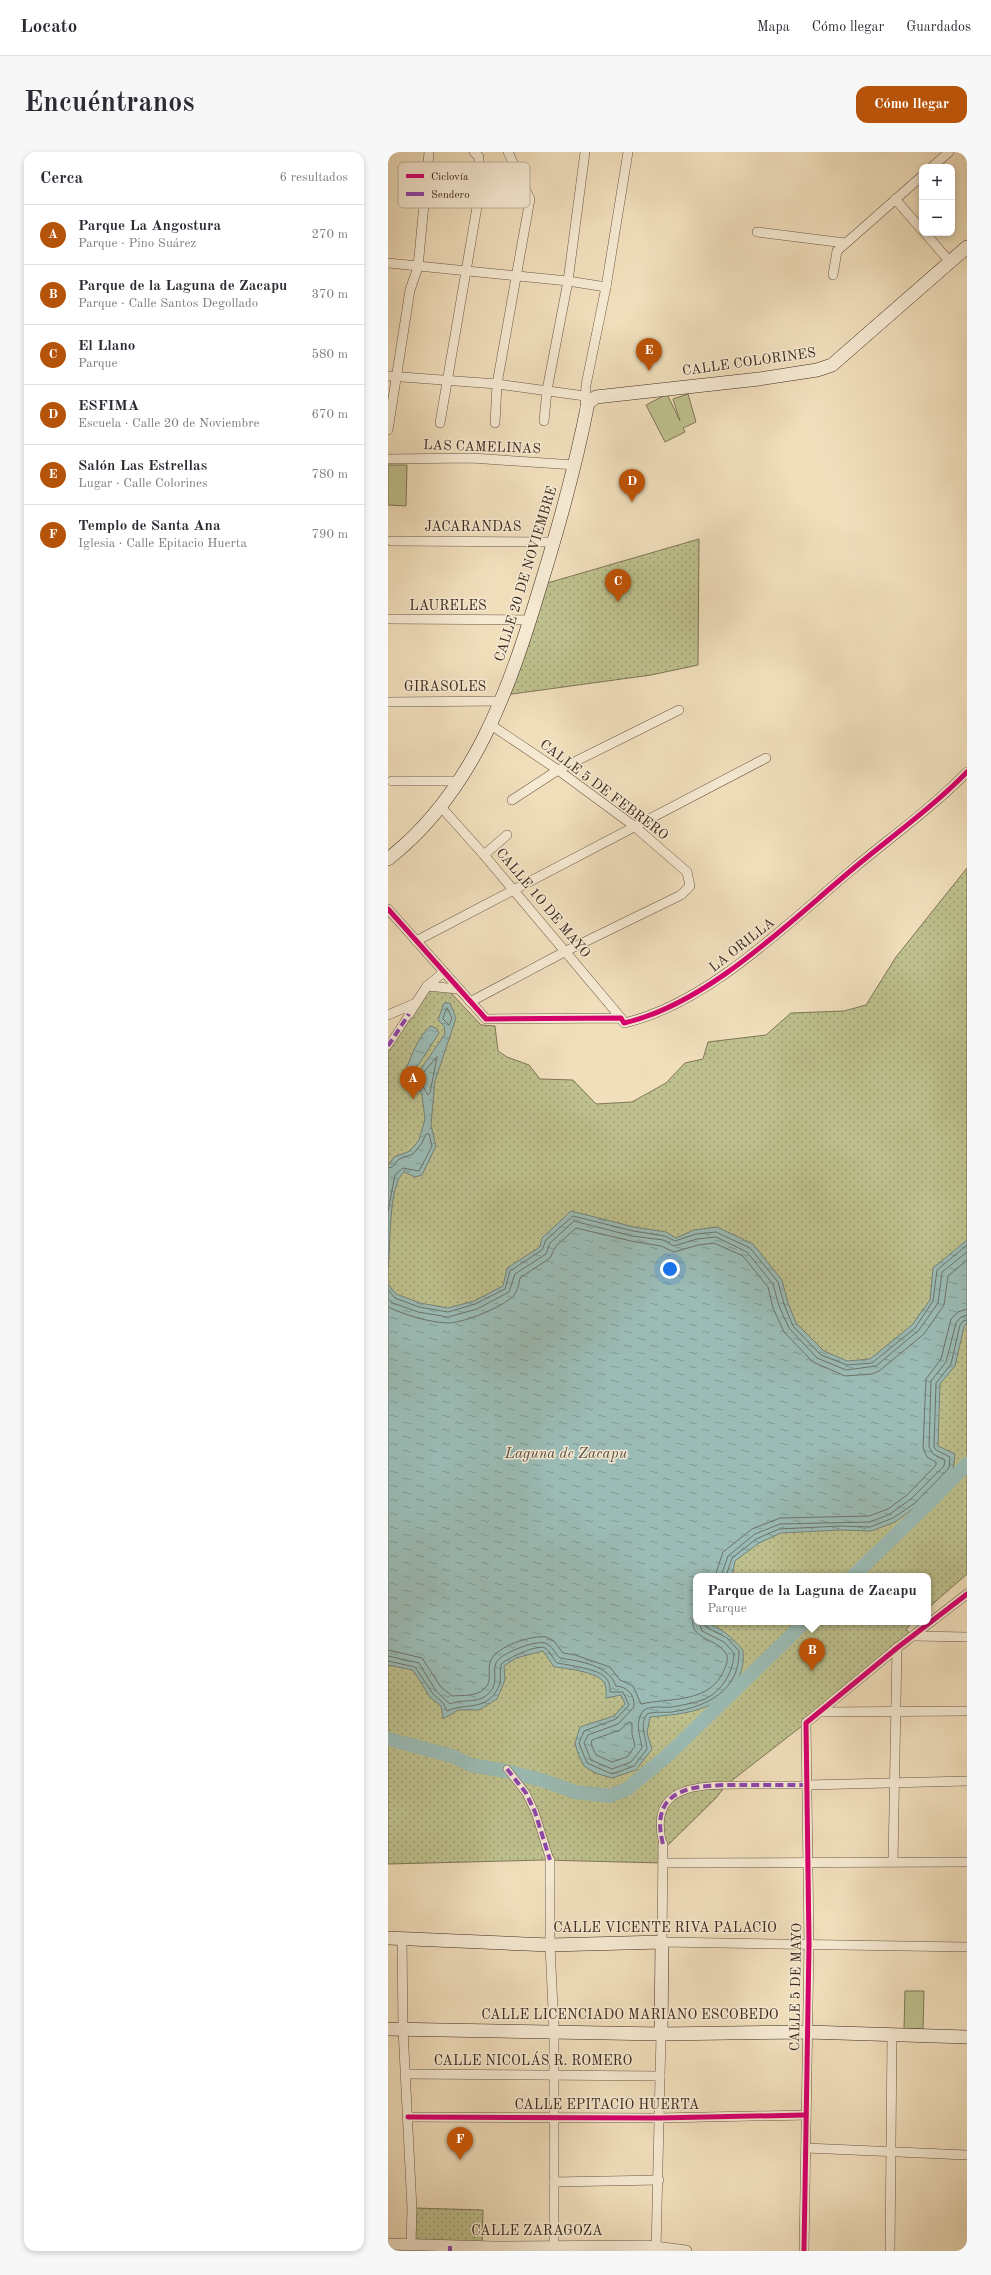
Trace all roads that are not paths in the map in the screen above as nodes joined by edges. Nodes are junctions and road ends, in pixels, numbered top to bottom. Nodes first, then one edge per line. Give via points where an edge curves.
1 (429, 152) edge
2 (474, 152) edge
3 (508, 152) edge
4 (585, 152) edge
5 (628, 152) edge
6 (949, 152) edge
7 (428, 162) edge
8 (479, 162) edge
9 (513, 162) edge
10 (935, 164) edge
11 (919, 179) edge
12 (895, 199) junction
13 (424, 208) edge
14 (477, 208) edge
15 (528, 208) edge
16 (919, 227) edge
17 (757, 232) dead end
18 (927, 236) edge
19 (845, 243) junction
20 (967, 247) edge
21 (388, 262) edge
22 (950, 262) junction
23 (418, 267) junction
24 (467, 272) junction
25 (517, 275) junction
26 (833, 275) dead end
27 (568, 281) junction
28 (606, 288) junction
29 (392, 376) edge
30 (449, 379) junction
31 (497, 384) junction
32 (547, 390) junction
33 (590, 399) junction
34 (544, 421) dead end
35 (495, 422) dead end
36 (440, 423) dead end
37 (388, 430) edge
38 (388, 459) edge
39 (575, 465) junction
40 (391, 541) dead end
41 (554, 542) junction
42 (388, 619) edge
43 (531, 620) junction
44 (502, 701) junction
45 (388, 702) edge
46 (679, 710) dead end
47 (491, 725) junction
48 (766, 758) dead end
49 (558, 770) junction
50 (967, 772) edge
51 (392, 781) dead end
52 (460, 781) junction
53 (512, 800) dead end
54 (441, 807) junction
55 (634, 826) junction
56 (507, 834) dead end
57 (484, 855) junction
58 (388, 859) edge
59 (513, 890) junction
60 (388, 909) edge
61 (416, 941) junction
62 (566, 951) junction
63 (444, 972) junction
64 (427, 986) junction
65 (458, 989) junction
66 (470, 1002) junction
67 (416, 1003) junction
68 (409, 1014) joint
69 (388, 1015) edge
70 (621, 1018) junction
71 (388, 1046) edge
72 (967, 1594) edge
73 (931, 1623) edge
74 (928, 1625) edge
75 (914, 1636) junction
76 (967, 1637) edge
77 (896, 1648) junction
78 (895, 1711) junction
79 (967, 1711) edge
80 (820, 1712) junction
81 (509, 1772) dead end
82 (967, 1781) edge
83 (895, 1782) junction
84 (808, 1785) junction
85 (663, 1844) joint
86 (550, 1860) joint
87 (893, 1862) junction
88 (967, 1862) edge
89 (663, 1863) junction
90 (809, 1863) junction
91 (388, 1938) edge
92 (402, 1938) junction
93 (662, 1942) junction
94 (809, 1944) junction
95 (550, 1945) junction
96 (967, 1947) edge
97 (388, 2029) edge
98 (403, 2029) junction
99 (554, 2031) junction
100 (807, 2032) junction
101 (661, 2034) junction
102 (892, 2035) junction
103 (967, 2037) edge
104 (405, 2074) junction
105 (554, 2074) junction
106 (660, 2076) junction
107 (806, 2115) junction
108 (408, 2118) junction
109 (554, 2118) junction
110 (659, 2118) junction
111 (806, 2148) junction
112 (892, 2152) junction
113 (967, 2154) edge
114 (659, 2180) junction
115 (554, 2182) junction
116 (388, 2244) edge
117 (412, 2244) junction
118 (450, 2248) edge
119 (494, 2249) edge
120 (554, 2249) edge
121 (656, 2249) edge
122 (686, 2251) edge
123 (804, 2251) edge
124 (890, 2251) edge

1 - 7 street
2 - 8 street via 479,157
3 - 9 street
4 - 27 street
5 - 28 street
6 - 10 street
11 - 12 street
12 - 16 street
12 - 19 street
13 - 23 street
14 - 24 street
15 - 25 street
17 - 19 street
18 - 22 street
19 - 26 street via 837,251
20 - 22 main road, CALLE COLORINES
21 - 23 street
22 - 33 main road, CALLE COLORINES via 832,365 817,370 759,379
23 - 24 street
23 - 29 street via 410,290
24 - 25 street
24 - 30 street
25 - 27 street
25 - 31 street
27 - 28 street
27 - 32 street
28 - 33 street via 586,385
29 - 30 street
29 - 37 street
30 - 31 street
30 - 36 street
31 - 32 street
31 - 35 street
32 - 33 street
32 - 34 street
33 - 39 main road, CALLE 20 DE NOVIEMBRE
38 - 39 street, LAS CAMELINAS via 470,458
39 - 41 main road, CALLE 20 DE NOVIEMBRE
40 - 41 street, JACARANDAS
41 - 43 main road, CALLE 20 DE NOVIEMBRE
42 - 43 street, LAURELES
43 - 44 main road, CALLE 20 DE NOVIEMBRE
44 - 45 street, GIRASOLES
44 - 47 main road, CALLE 20 DE NOVIEMBRE
46 - 49 street
47 - 49 street, CALLE 5 DE FEBRERO
47 - 52 main road, CALLE 20 DE NOVIEMBRE
48 - 55 street
49 - 53 street
49 - 55 street, CALLE 5 DE FEBRERO
50 - 70 street, LA ORILLA via 783,928 716,980 643,1019 624,1023
51 - 52 street
52 - 54 main road, CALLE 20 DE NOVIEMBRE
54 - 57 street, CALLE 1O DE MAYO
54 - 58 main road, CALLE 20 DE NOVIEMBRE
55 - 59 street
55 - 62 street, CALLE 5 DE FEBRERO via 687,872 690,886 681,895
56 - 57 street
57 - 59 street, CALLE 1O DE MAYO
59 - 61 street
59 - 62 street, CALLE 1O DE MAYO
60 - 61 street
61 - 63 street
62 - 66 street
62 - 70 street, CALLE 1O DE MAYO
63 - 64 street
63 - 65 street
64 - 65 street
64 - 67 street
65 - 66 street
66 - 70 street, LA ORILLA via 486,1018
67 - 68 street
67 - 69 street
68 - 71 street
72 - 73 street
74 - 75 street
75 - 76 street
75 - 77 street
77 - 78 street
77 - 80 street
78 - 79 street
78 - 80 street
78 - 83 street
80 - 84 street, CALLE 5 DE MAYO via 806,1723
81 - 86 street via 526,1794 535,1812
82 - 83 street
83 - 84 street
83 - 87 street
84 - 85 street via 700,1786 682,1790 668,1801 662,1810 659,1830
84 - 90 street, CALLE 5 DE MAYO
85 - 89 street
86 - 95 street
87 - 88 street
87 - 90 street
89 - 90 street
89 - 93 street
90 - 94 street, CALLE 5 DE MAYO
91 - 92 main road, CALLE VICENTE RIVA PALACIO
92 - 95 main road, CALLE VICENTE RIVA PALACIO
92 - 98 street
93 - 94 street, CALLE VICENTE RIVA PALACIO
93 - 95 main road, CALLE VICENTE RIVA PALACIO
93 - 101 main road
94 - 96 street, CALLE VICENTE RIVA PALACIO
94 - 100 street, CALLE 5 DE MAYO
95 - 99 street
97 - 98 main road, CALLE LICENCIADO MARIANO ESCOBEDO
98 - 99 main road, CALLE LICENCIADO MARIANO ESCOBEDO
98 - 104 street
99 - 101 main road, CALLE LICENCIADO MARIANO ESCOBEDO
99 - 105 street
100 - 101 main road, CALLE LICENCIADO MARIANO ESCOBEDO
100 - 102 main road, CALLE LICENCIADO MARIANO ESCOBEDO
100 - 107 street, CALLE 5 DE MAYO
101 - 106 street
102 - 103 main road, CALLE LICENCIADO MARIANO ESCOBEDO
102 - 112 street
104 - 105 street, CALLE NICOLÁS R. ROMERO
104 - 108 street
105 - 106 street, CALLE NICOLÁS R. ROMERO
105 - 109 street
106 - 110 street
107 - 110 street, CALLE EPITACIO HUERTA
107 - 111 street, CALLE 5 DE MAYO
108 - 109 street, CALLE EPITACIO HUERTA
108 - 117 street
109 - 110 street, CALLE EPITACIO HUERTA
109 - 115 street
110 - 114 street
111 - 112 street
111 - 123 street, CALLE 5 DE MAYO
112 - 113 street
112 - 124 street
114 - 115 street
114 - 121 street
115 - 120 street
116 - 117 street, CALLE ZARAGOZA
117 - 118 street, CALLE ZARAGOZA
118 - 119 street, CALLE ZARAGOZA
119 - 120 street, CALLE ZARAGOZA
120 - 121 street, CALLE ZARAGOZA
121 - 122 street, CALLE ZARAGOZA

